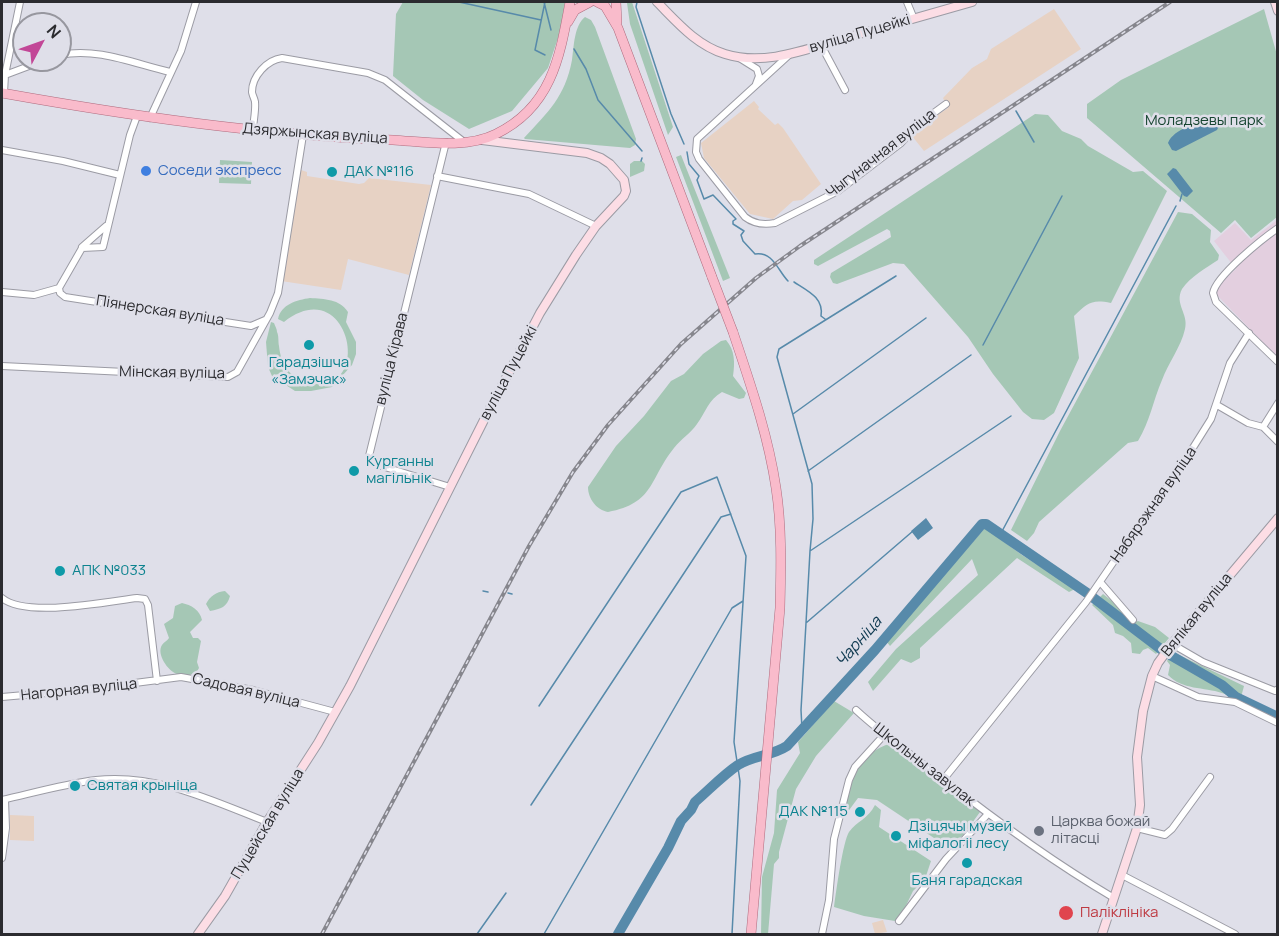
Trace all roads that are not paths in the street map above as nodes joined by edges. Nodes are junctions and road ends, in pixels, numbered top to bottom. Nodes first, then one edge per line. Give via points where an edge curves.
1 (20, 2) edge
2 (196, 2) edge
3 (570, 2) edge
4 (594, 2) edge
5 (604, 2) edge
6 (616, 2) edge
7 (657, 2) edge
8 (908, 2) edge
9 (972, 2) edge
10 (1275, 2) edge
11 (1278, 11) edge
12 (914, 19) junction
13 (566, 26) junction
14 (618, 28) junction
15 (821, 45) junction
16 (72, 53) edge
17 (789, 54) junction
18 (736, 57) junction
19 (13, 72) edge
20 (170, 72) junction
21 (5, 75) junction
22 (755, 84) junction
23 (845, 90) dead end
24 (3, 93) edge
25 (946, 104) dead end
26 (137, 116) junction
27 (150, 118) junction
28 (253, 131) junction
29 (303, 135) junction
30 (482, 140) junction
31 (446, 142) junction
32 (464, 142) junction
33 (2, 150) edge
34 (120, 174) junction
35 (437, 176) junction
36 (107, 226) junction
37 (596, 226) junction
38 (1278, 228) edge
39 (82, 248) junction
40 (58, 288) junction
41 (2, 292) edge
42 (265, 320) junction
43 (1249, 333) junction
44 (1278, 362) edge
45 (2, 366) edge
46 (1278, 403) edge
47 (1216, 405) junction
48 (1263, 427) junction
49 (1278, 442) edge
50 (450, 487) junction
51 (1278, 518) edge
52 (1101, 583) junction
53 (2, 598) edge
54 (1133, 620) dead end
55 (1172, 644) junction
56 (1152, 676) junction
57 (157, 681) junction
58 (1278, 689) edge
59 (2, 697) edge
60 (856, 710) dead end
61 (335, 712) junction
62 (1278, 723) edge
63 (884, 735) junction
64 (1210, 777) dead end
65 (943, 780) junction
66 (3, 800) edge
67 (987, 815) junction
68 (267, 822) junction
69 (1137, 828) junction
70 (2, 858) edge
71 (1122, 875) junction
72 (1114, 898) junction
73 (899, 921) dead end
74 (1225, 932) edge
75 (198, 934) edge
76 (751, 934) edge
77 (822, 934) edge
78 (1102, 934) edge
79 (1235, 934) edge

1 - 21 street
2 - 20 street
3 - 13 main road, Дзяржынская вуліца
4 - 5 main road
4 - 13 main road, Дзяржынская вуліца via 575,10
4 - 14 main road via 604,6
6 - 14 main road
7 - 18 street, вуліца Пуцейкі via 703,45
8 - 12 street
9 - 12 street, вуліца Пуцейкі
10 - 11 street
12 - 15 street, вуліца Пуцейкі
13 - 30 main road, Дзяржынская вуліца via 556,67 537,102 510,126
14 - 76 main road, bridge via 733,332 765,432 778,510 780,608
15 - 17 street, вуліца Пуцейкі
15 - 23 street
16 - 20 street via 114,57
17 - 18 street, вуліца Пуцейкі
17 - 22 street, Чыгуначная вуліца
18 - 22 street via 757,69
19 - 21 street
20 - 27 street
21 - 24 street
22 - 25 street, Чыгуначная вуліца via 699,136 696,152 745,217 765,225 838,191
24 - 26 main road, Дзяржынская вуліца
26 - 27 main road, Дзяржынская вуліца
26 - 34 street
27 - 28 main road, Дзяржынская вуліца
28 - 29 main road, Дзяржынская вуліца
28 - 32 street via 254,83 266,65 282,58 368,73 385,80
29 - 31 main road, Дзяржынская вуліца
29 - 42 street, Мінская вуліца via 278,293
30 - 32 main road, Дзяржынская вуліца
30 - 37 street, вуліца Пуцейкі via 587,153 610,164 624,180 626,190
31 - 32 main road, Дзяржынская вуліца
31 - 35 street, вуліца Кірава
33 - 34 street
34 - 36 street
35 - 37 street via 529,194
35 - 50 street, вуліца Кірава via 369,456 375,464
36 - 39 street
36 - 39 street via 103,248
37 - 50 street, вуліца Пуцейкі via 540,314
38 - 43 street via 1260,240 1214,287 1216,302
39 - 40 street
40 - 41 street via 34,295
40 - 42 street, Піянерская вуліца via 65,297 252,326
42 - 45 street, Мінская вуліца via 237,372 228,376
43 - 44 street
43 - 47 street, Набярэжная вуліца via 1230,363
46 - 48 street
47 - 48 street
47 - 52 street, Набярэжная вуліца via 1174,478
48 - 49 street
50 - 61 street, вуліца Пуцейкі
51 - 55 street, Вялікая вуліца
52 - 54 street
52 - 65 street, Набярэжная вуліца
53 - 57 street via 7,603 42,608 145,599
55 - 56 street, Вялікая вуліца
55 - 58 street via 1203,662
56 - 62 street via 1198,697 1235,702
56 - 69 street, Вялікая вуліца via 1139,734
57 - 59 street, Нагорная вуліца
57 - 61 street, Садовая вуліца via 196,678
60 - 63 street, Школьны завулак
61 - 68 street, Пуцейская вуліца
63 - 65 street, Школьны завулак
63 - 77 street via 855,767 849,780 834,839
64 - 69 street via 1166,835
65 - 67 street, Школьны завулак
66 - 68 street via 66,784 146,781 203,797
66 - 70 street via 6,828
67 - 72 street, Школьны завулак
67 - 73 street via 946,859
68 - 75 street, Пуцейская вуліца via 225,896
69 - 71 street, Вялікая вуліца
71 - 72 street, Вялікая вуліца
71 - 74 street
72 - 78 street, Вялікая вуліца
74 - 79 street

